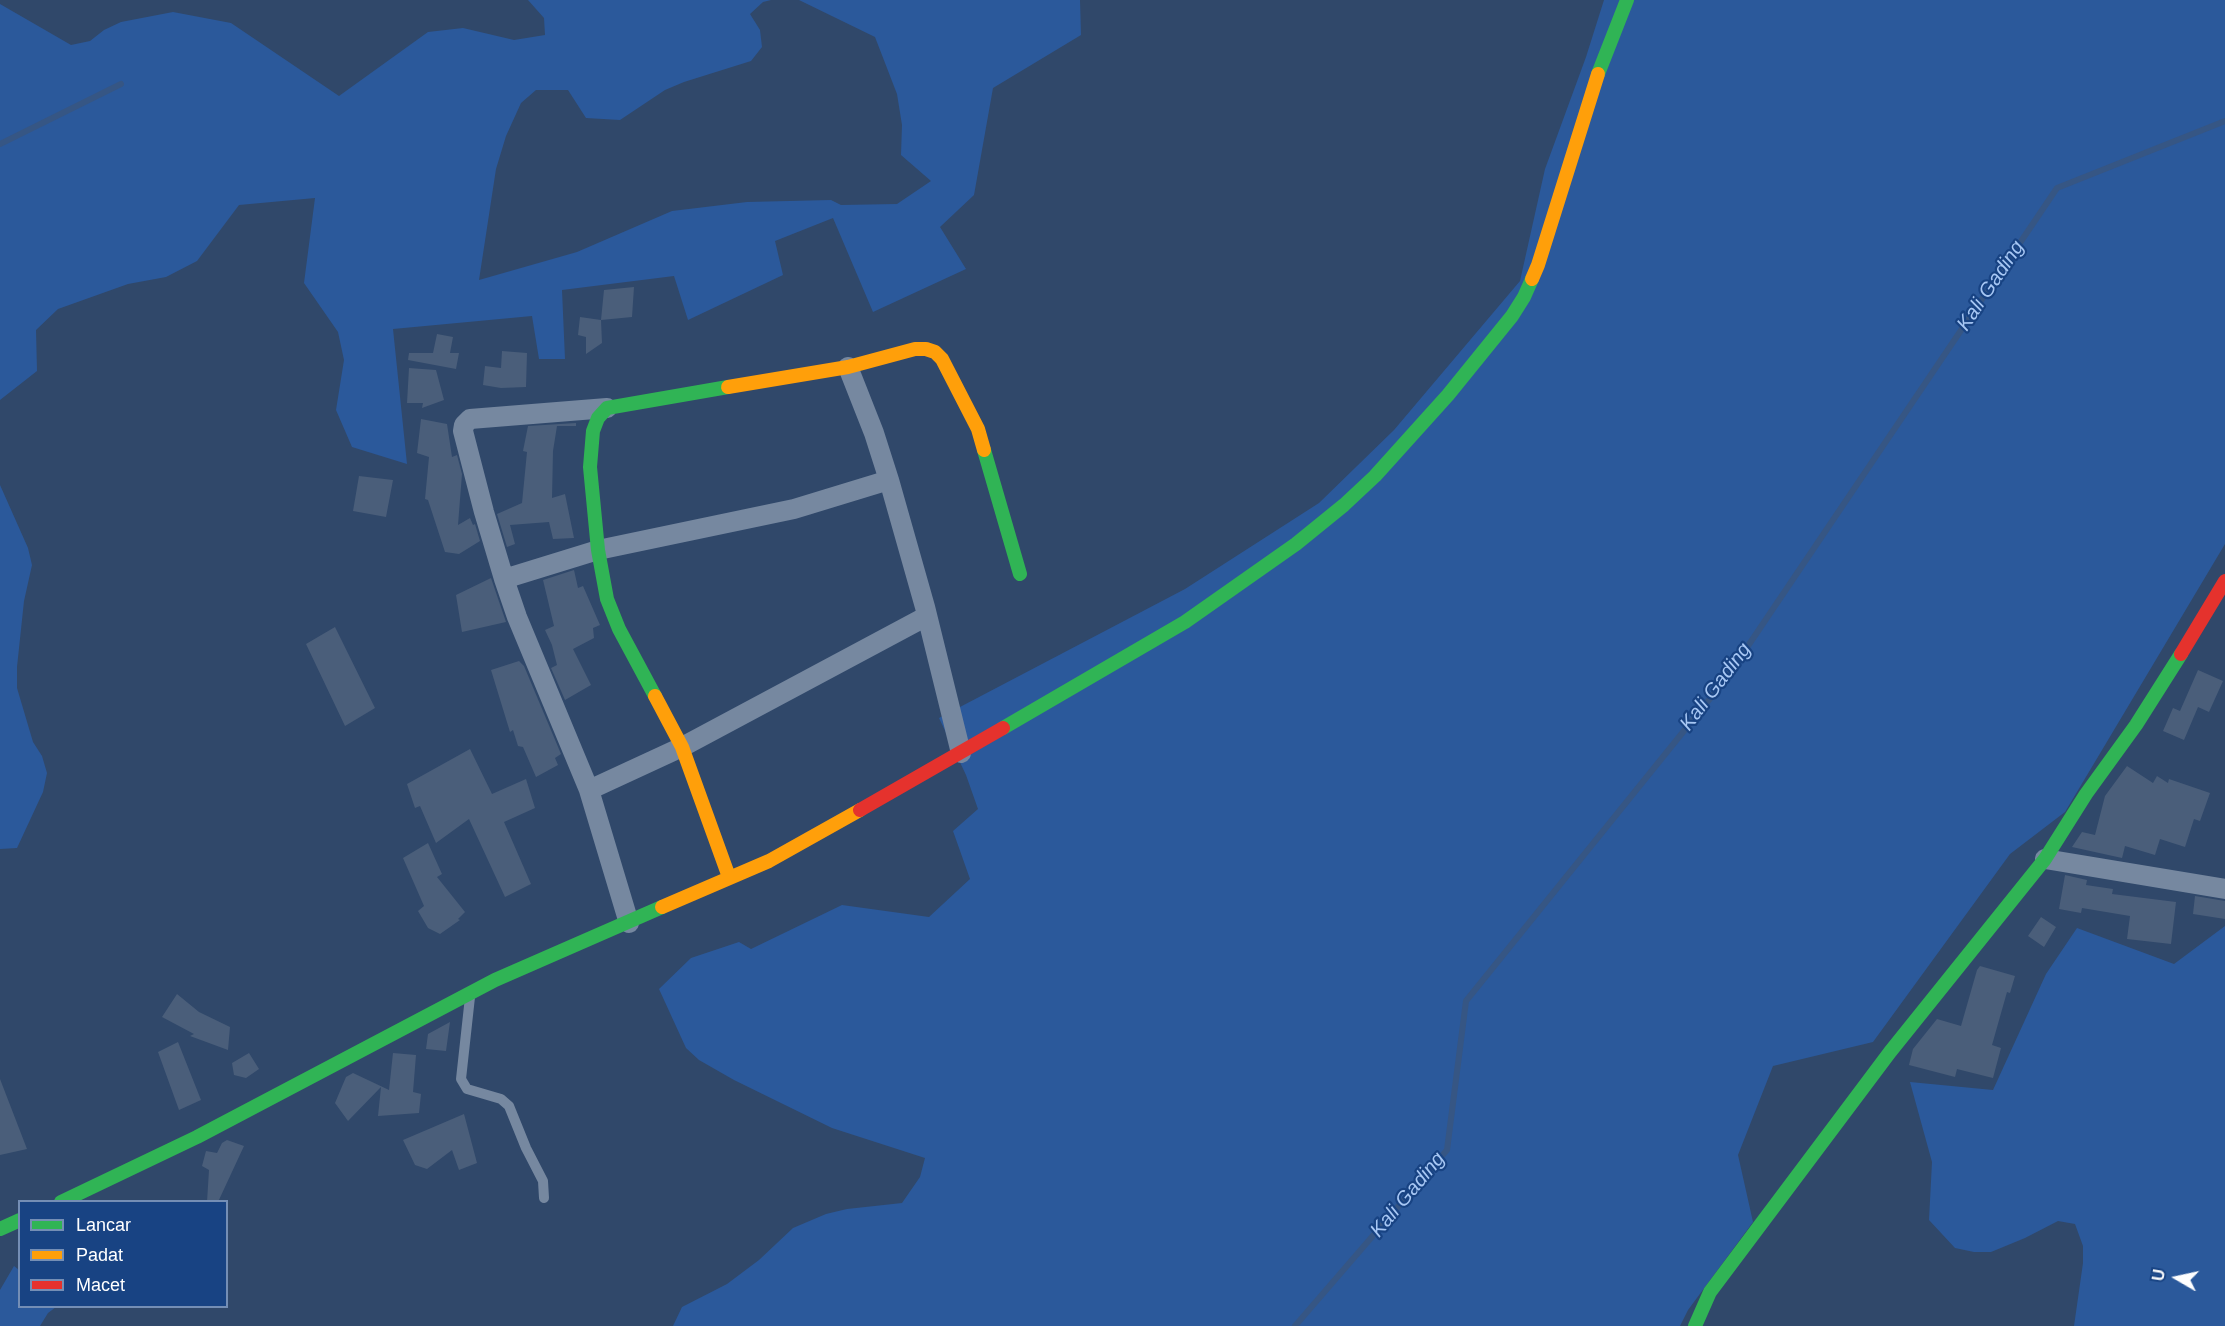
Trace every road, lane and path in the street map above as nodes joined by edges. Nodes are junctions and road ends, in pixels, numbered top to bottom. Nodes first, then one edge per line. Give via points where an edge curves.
1 (1627, 0) edge
2 (849, 367) junction
3 (607, 408) junction
4 (889, 480) junction
5 (598, 550) junction
6 (1020, 574) dead end
7 (504, 579) junction
8 (2225, 581) edge
9 (927, 616) junction
10 (682, 747) junction
11 (961, 753) junction
12 (589, 790) junction
13 (2045, 859) junction
14 (729, 877) junction
15 (2225, 889) edge
16 (629, 923) junction
17 (470, 994) junction
18 (544, 1198) dead end
19 (65, 1200) edge
20 (18, 1221) edge
21 (0, 1229) edge
22 (1695, 1326) edge

1 - 11 street via 1602,60 1538,265 1524,297 1494,341 1409,440 1344,506 1185,622
2 - 3 street
2 - 4 street
2 - 6 street via 915,349 935,352 942,359 978,429
3 - 5 street via 598,418 590,448
3 - 7 street via 470,419 464,425
4 - 5 street via 794,509
4 - 9 street
5 - 7 street
5 - 10 street via 607,600 619,629
7 - 12 street
8 - 13 street via 2190,641
9 - 10 street
9 - 11 street
10 - 12 street
10 - 14 street
11 - 14 street via 801,844
12 - 16 street
13 - 15 street
13 - 22 street via 1890,1052 1710,1292
14 - 16 street
16 - 17 street via 538,960
17 - 18 lane via 461,1079 467,1089 501,1099 509,1106 543,1180
17 - 19 street via 197,1137
20 - 21 street

